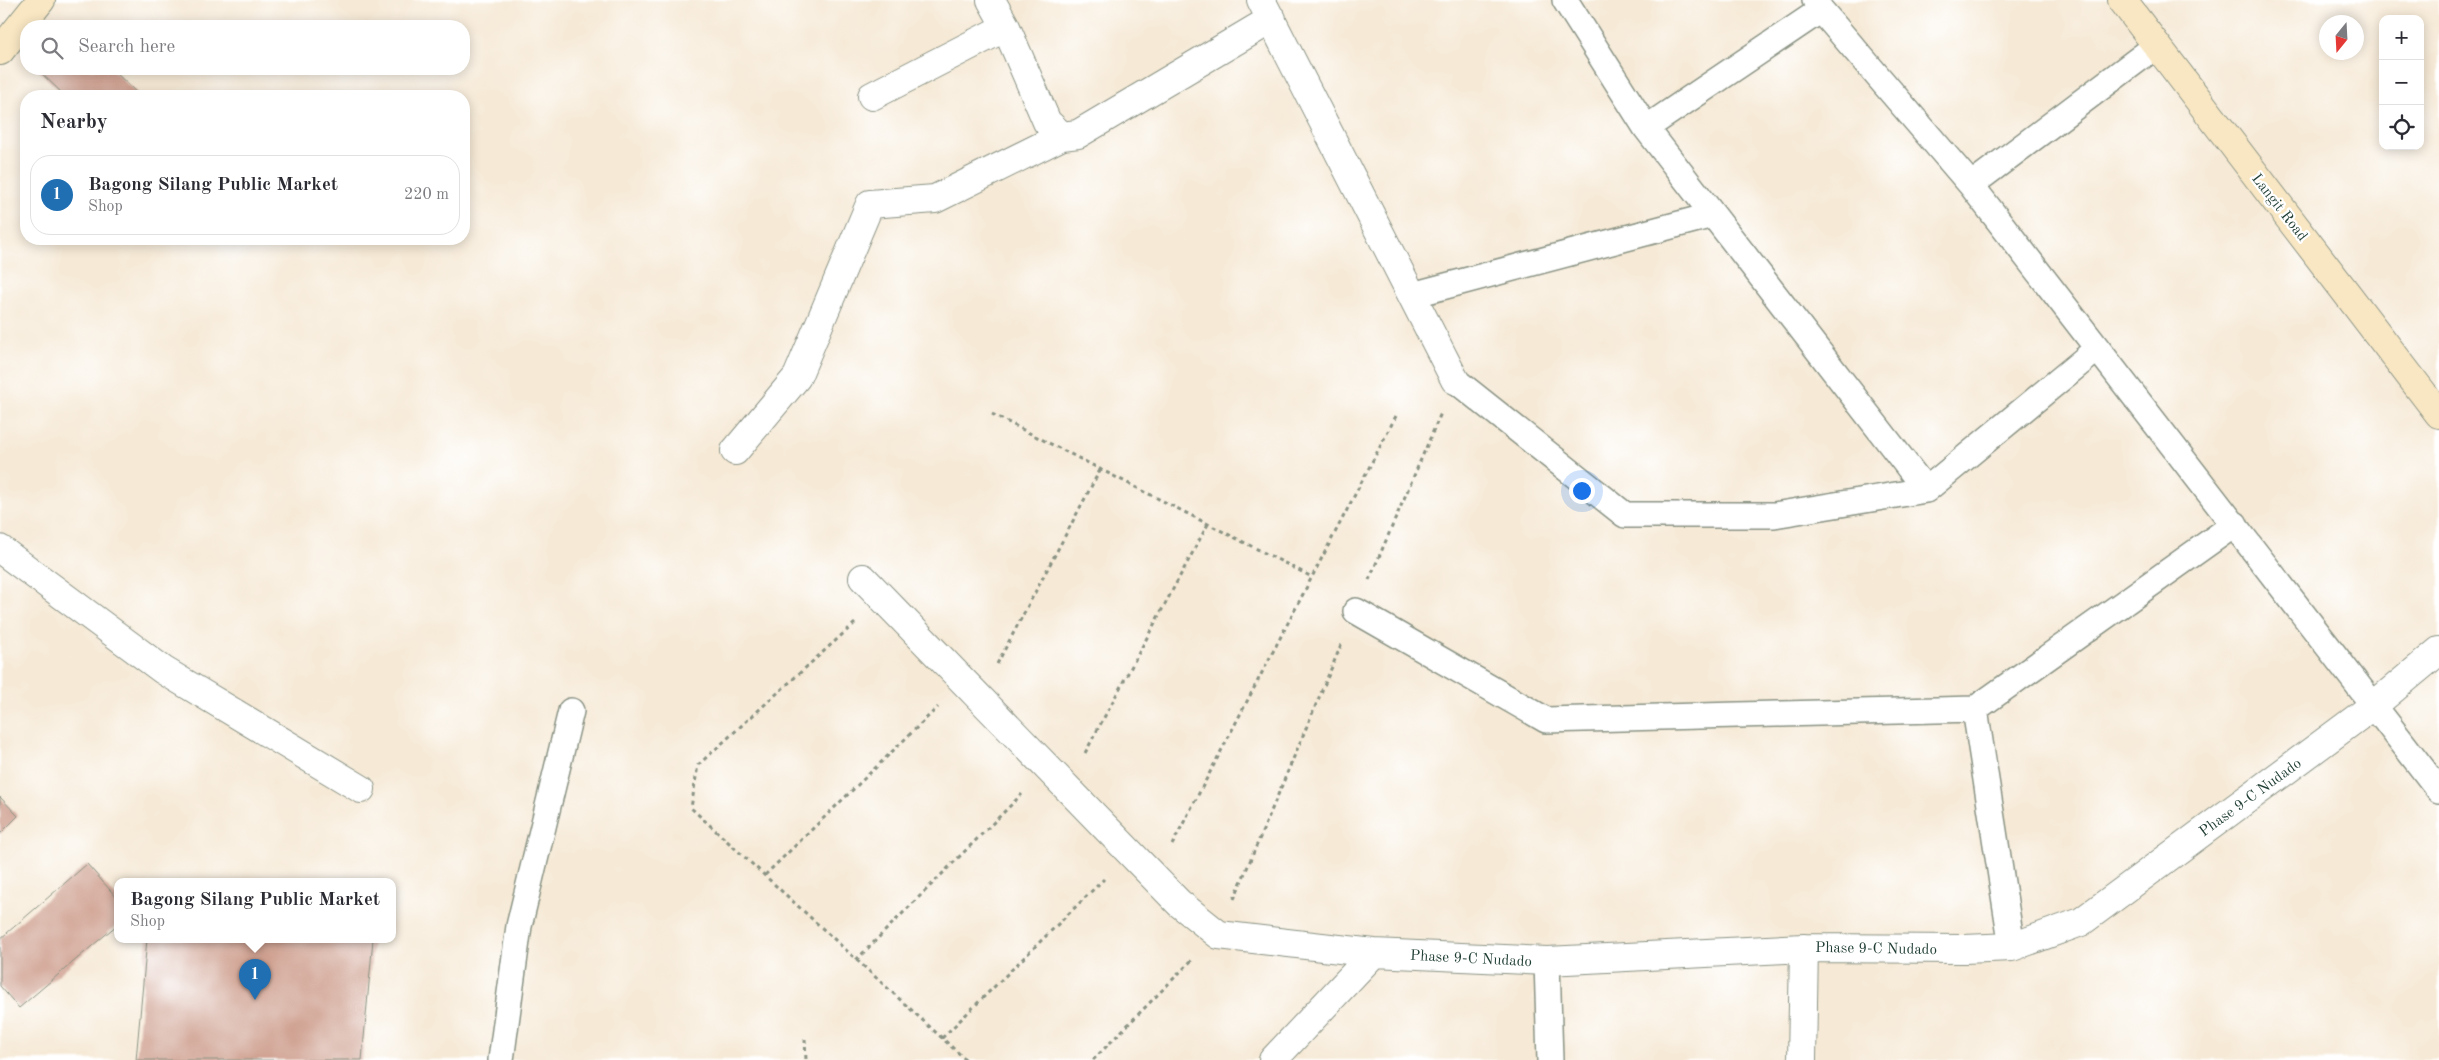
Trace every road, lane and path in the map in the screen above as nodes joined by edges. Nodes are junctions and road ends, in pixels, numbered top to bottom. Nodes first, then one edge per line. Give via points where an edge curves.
1 (41, 0) edge
2 (991, 0) edge
3 (1565, 0) edge
4 (2122, 0) edge
5 (1818, 5) edge
6 (1266, 10) edge
7 (25, 20) edge
8 (20, 26) edge
9 (1006, 27) junction
10 (2156, 46) junction
11 (0, 51) edge
12 (872, 96) dead end
13 (1646, 128) junction
14 (1062, 136) junction
15 (1970, 185) junction
16 (1713, 215) junction
17 (1412, 295) junction
18 (2097, 349) junction
19 (1455, 380) junction
20 (992, 414) dead end
21 (2439, 414) edge
22 (1396, 416) dead end
23 (735, 451) dead end
24 (1100, 470) junction
25 (1926, 490) junction
26 (1208, 524) junction
27 (2235, 524) junction
28 (0, 549) edge
29 (863, 578) dead end
30 (1312, 578) junction
31 (883, 598) junction
32 (1356, 611) junction
33 (2439, 651) edge
34 (971, 689) junction
35 (2374, 706) junction
36 (1975, 709) junction
37 (571, 711) dead end
38 (1057, 778) junction
39 (361, 789) dead end
40 (2439, 790) edge
41 (1130, 853) junction
42 (765, 875) junction
43 (1155, 879) junction
44 (1219, 935) junction
45 (2012, 947) junction
46 (1804, 948) junction
47 (1374, 953) junction
48 (856, 960) junction
49 (1547, 961) junction
50 (942, 1038) junction
51 (805, 1039) dead end
52 (501, 1060) edge
53 (806, 1060) edge
54 (966, 1060) edge
55 (1093, 1060) edge
56 (1273, 1060) edge
57 (1550, 1060) edge
58 (1802, 1060) edge

1 - 7 main road
2 - 9 street
3 - 13 lane
4 - 10 main road, Langit Road
5 - 13 lane
5 - 15 lane
6 - 14 street via 1078,134
6 - 17 street
8 - 11 main road
9 - 12 street
9 - 14 street via 1047,122
10 - 15 lane
10 - 21 main road, Langit Road
13 - 16 lane
14 - 23 street via 935,199 870,204 798,377
15 - 18 lane
16 - 17 lane
16 - 25 lane
17 - 19 street
18 - 25 lane
18 - 27 lane
19 - 25 lane via 1625,515 1774,515
19 - 32 path
20 - 24 path
22 - 30 path
24 - 26 path
24 - 34 path
26 - 30 path
26 - 38 path
27 - 35 lane
27 - 36 lane
28 - 39 street via 163,670
29 - 31 street
30 - 43 path
31 - 34 street
31 - 42 path via 698,764 690,808
32 - 36 lane via 1546,720
32 - 44 path
33 - 35 street, Phase 9-C Nudado
34 - 38 street
34 - 42 path
35 - 40 lane
35 - 45 street, Phase 9-C Nudado via 2082,922
36 - 45 lane
37 - 52 lane via 519,926
38 - 41 street
38 - 48 path
41 - 43 street
41 - 50 path
42 - 48 path
43 - 44 street
44 - 47 street, Phase 9-C Nudado
44 - 55 path
45 - 46 street, Phase 9-C Nudado
46 - 49 street, Phase 9-C Nudado
46 - 58 street
47 - 49 street, Phase 9-C Nudado
47 - 56 street
48 - 50 path
49 - 57 lane
50 - 54 path
51 - 53 path

